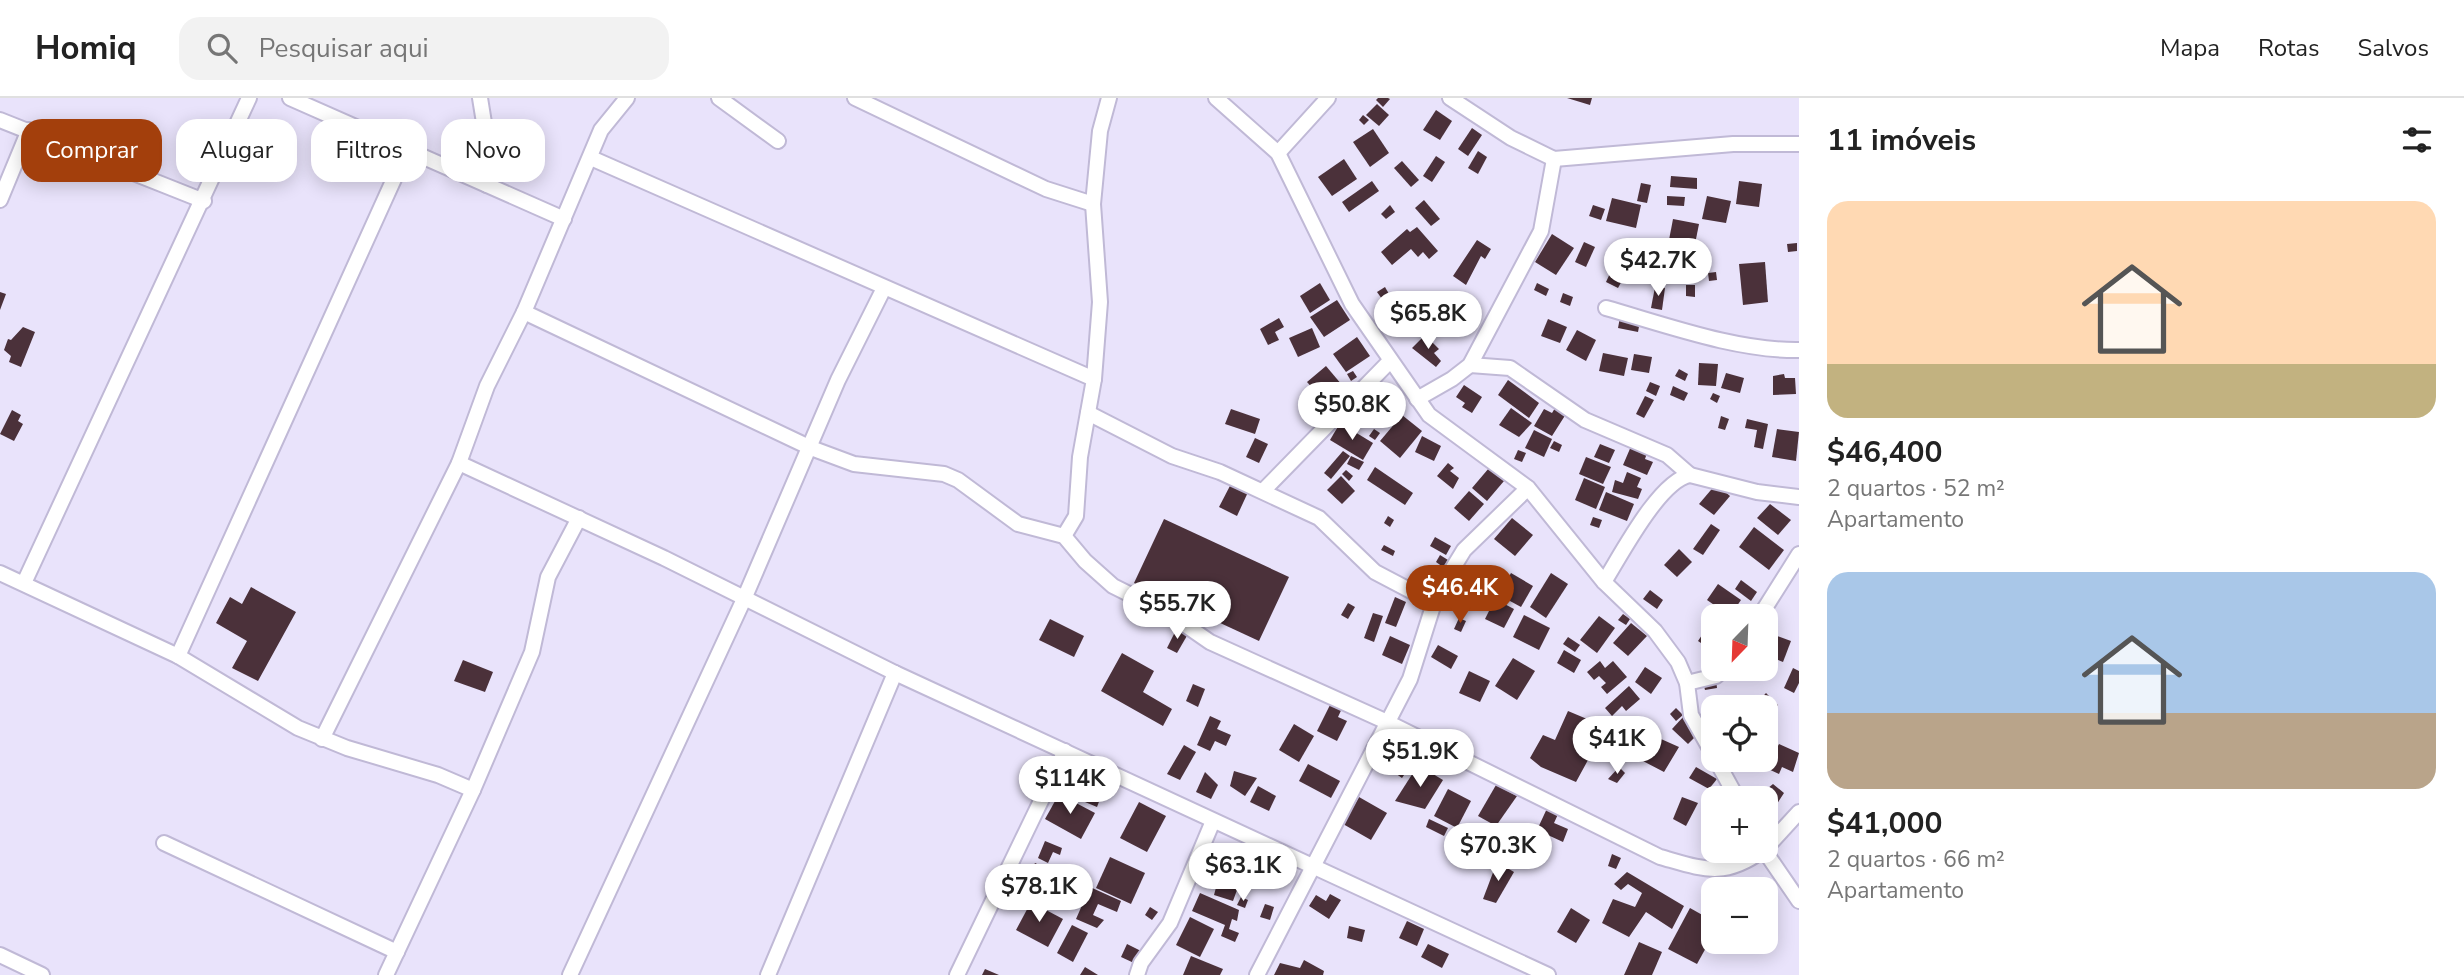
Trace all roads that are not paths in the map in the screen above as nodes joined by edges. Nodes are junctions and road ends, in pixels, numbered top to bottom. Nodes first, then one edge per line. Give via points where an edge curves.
1 (249, 98) edge
2 (290, 98) edge
3 (480, 98) edge
4 (627, 98) edge
5 (719, 98) edge
6 (855, 98) edge
7 (1109, 98) edge
8 (1216, 98) edge
9 (1328, 98) edge
10 (1450, 98) edge
11 (340, 119) edge
12 (0, 120) edge
13 (21, 127) edge
14 (778, 141) dead end
15 (1799, 144) edge
16 (21, 149) edge
17 (1278, 153) junction
18 (427, 157) edge
19 (591, 159) junction
20 (1554, 159) junction
21 (157, 182) edge
22 (393, 182) edge
23 (487, 185) junction
24 (0, 200) edge
25 (204, 201) junction
26 (1093, 204) junction
27 (564, 219) junction
28 (884, 288) junction
29 (1606, 308) dead end
30 (524, 312) junction
31 (1799, 350) edge
32 (1390, 361) junction
33 (1470, 365) junction
34 (1094, 379) junction
35 (1417, 399) junction
36 (1088, 414) junction
37 (811, 447) junction
38 (459, 463) junction
39 (1690, 475) junction
40 (1528, 488) junction
41 (1263, 491) junction
42 (1799, 497) edge
43 (579, 518) junction
44 (1064, 536) junction
45 (1799, 554) edge
46 (2, 577) edge
47 (1604, 582) junction
48 (24, 583) junction
49 (744, 598) junction
50 (1434, 603) junction
51 (1768, 604) edge
52 (178, 656) junction
53 (895, 673) junction
54 (1701, 680) edge
55 (1687, 683) junction
56 (1387, 722) junction
57 (1701, 733) edge
58 (322, 739) junction
59 (1065, 751) junction
60 (473, 790) junction
61 (1799, 812) edge
62 (1213, 821) junction
63 (1778, 835) edge
64 (164, 843) dead end
65 (1745, 863) edge
66 (1773, 863) edge
67 (1313, 865) junction
68 (1799, 901) edge
69 (397, 952) junction
70 (0, 955) edge
71 (42, 975) edge
72 (386, 975) edge
73 (570, 975) edge
74 (768, 975) edge
75 (957, 975) edge
76 (1137, 975) edge
77 (1257, 975) edge
78 (1548, 975) edge

1 - 25 street
2 - 11 street
3 - 23 street via 491,166
4 - 19 street via 601,130
5 - 14 street
6 - 26 street via 1046,188
7 - 26 street via 1100,131
8 - 17 street
9 - 17 street
10 - 20 street via 1511,138
12 - 13 street
15 - 20 street via 1733,144
16 - 24 street
17 - 32 street via 1352,304
18 - 23 street
19 - 27 street
19 - 28 street
20 - 33 street via 1541,230
21 - 25 street
22 - 52 street
23 - 27 street
25 - 48 street
26 - 34 street via 1100,302
27 - 30 street
28 - 34 street
28 - 37 street
29 - 31 street via 1748,345
30 - 37 street
30 - 38 street via 487,386
32 - 35 street
32 - 41 street
33 - 35 street
33 - 39 street via 1510,368 1585,420 1667,455
34 - 36 street
35 - 40 street via 1447,430
36 - 41 street via 1172,456
36 - 44 street via 1076,516
37 - 44 street via 854,464 944,474 1017,524
37 - 49 street
38 - 43 street
38 - 58 street
39 - 42 street via 1756,492
39 - 47 street via 1673,482 1661,495
40 - 47 street
40 - 50 street via 1464,550
41 - 50 street via 1319,518 1375,572
43 - 49 street
43 - 60 street via 548,577 531,652
44 - 56 street via 1113,586 1171,615 1210,642
45 - 51 street
46 - 48 street
47 - 55 street via 1655,631
48 - 52 street
49 - 53 street
49 - 73 street
50 - 56 street via 1410,679
52 - 58 street
53 - 59 street
53 - 74 street
54 - 55 street
55 - 57 street via 1691,715
56 - 65 street via 1660,856 1708,870
56 - 67 street
58 - 60 street via 399,761
59 - 62 street
59 - 75 street
60 - 69 street
61 - 63 street
62 - 67 street
62 - 76 street via 1170,923
64 - 69 street
66 - 68 street
67 - 77 street
67 - 78 street
69 - 72 street
70 - 71 street

